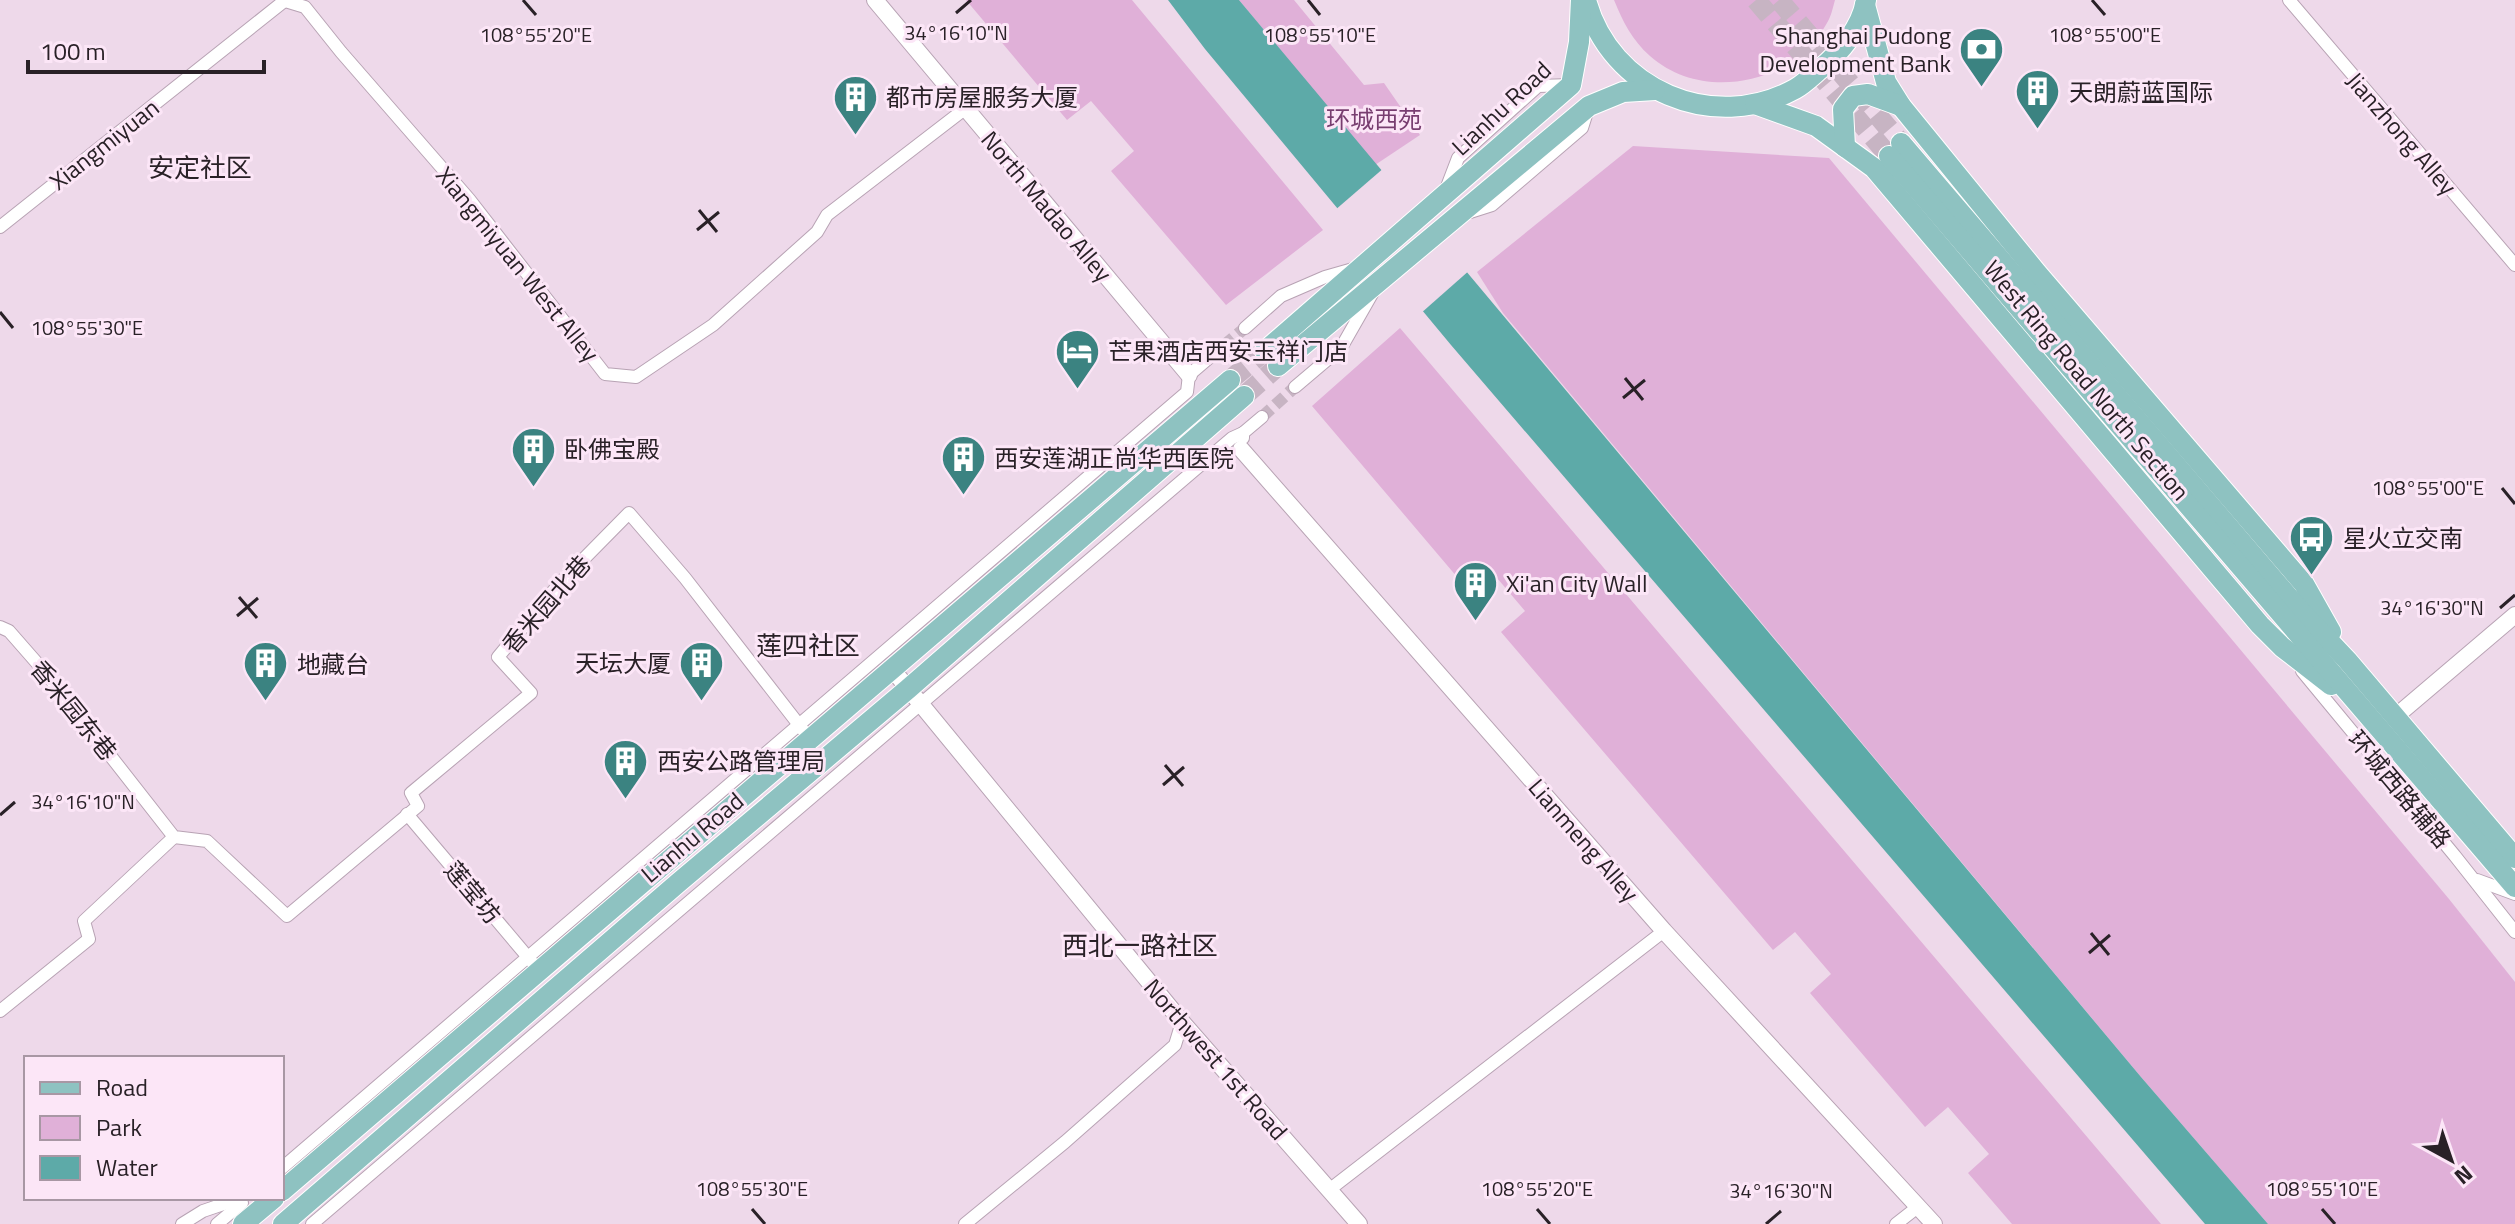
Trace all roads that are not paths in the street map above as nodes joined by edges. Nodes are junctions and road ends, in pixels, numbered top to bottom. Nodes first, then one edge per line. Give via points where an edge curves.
1 (875, 0) edge
2 (1584, 0) edge
3 (2289, 0) edge
4 (283, 1) edge
5 (1865, 2) edge
6 (1571, 85) junction
7 (1655, 90) junction
8 (1553, 101) junction
9 (1755, 104) junction
10 (1589, 106) junction
11 (1901, 106) junction
12 (966, 108) junction
13 (1570, 122) junction
14 (1845, 147) junction
15 (1443, 197) junction
16 (1459, 216) junction
17 (0, 227) edge
18 (2515, 265) edge
19 (1360, 268) junction
20 (1376, 286) junction
21 (1245, 328) tunnel mouth
22 (1210, 357) tunnel mouth
23 (1189, 375) junction
24 (1295, 387) tunnel mouth
25 (1262, 417) tunnel mouth
26 (1242, 441) junction
27 (2515, 615) edge
28 (0, 627) edge
29 (2282, 647) junction
30 (2347, 660) junction
31 (892, 669) junction
32 (914, 697) junction
33 (2366, 713) junction
34 (2395, 717) junction
35 (804, 732) junction
36 (407, 814) junction
37 (174, 837) junction
38 (2515, 858) edge
39 (2474, 879) junction
40 (2515, 887) edge
41 (2515, 894) edge
42 (1664, 931) junction
43 (2515, 932) edge
44 (534, 964) junction
45 (0, 1011) edge
46 (1182, 1022) junction
47 (284, 1166) edge
48 (284, 1189) edge
49 (1329, 1190) junction
50 (238, 1200) edge
51 (242, 1200) edge
52 (272, 1200) edge
53 (1919, 1206) junction
54 (182, 1224) edge
55 (217, 1224) edge
56 (243, 1224) edge
57 (283, 1224) edge
58 (312, 1224) edge
59 (965, 1224) edge
60 (1359, 1224) edge
61 (1896, 1224) edge
62 (1934, 1224) edge

1 - 12 street, North Madao Alley
2 - 6 main road, Lianhu Road
2 - 7 main road via 1615,57
3 - 18 street, Jianzhong Alley
4 - 12 street, Xiangmiyuan West Alley via 305,7 469,199 605,374 636,377 713,325 817,232 827,215
4 - 17 street, Xiangmiyuan
5 - 9 main road via 1849,38 1830,61 1796,88
5 - 11 main road, West Ring Road North Section via 1886,82
6 - 8 main road, Lianhu Road
6 - 15 street via 1538,86 1458,158
7 - 9 main road via 1703,106
7 - 10 main road via 1623,92
8 - 13 main road via 1567,106
8 - 15 main road, Lianhu Road
9 - 14 main road, West Ring Road North Section via 1816,126
10 - 13 main road
10 - 16 street via 1582,128 1492,205
11 - 14 main road via 1868,94 1853,96 1843,109
11 - 30 main road, West Ring Road North Section via 2304,584
12 - 23 street, North Madao Alley
13 - 16 main road
14 - 29 main road, West Ring Road North Section via 1874,168
15 - 19 main road, Lianhu Road
16 - 20 main road
19 - 20 main road via 1272,359
19 - 21 street via 1281,296
20 - 24 street via 1341,348
22 - 23 street
23 - 35 street via 1187,392
25 - 26 street
26 - 32 street via 1232,438
26 - 42 street, Lianmeng Alley
27 - 34 street
28 - 37 street, 香米园东巷 via 44,671
29 - 33 main road, West Ring Road North Section
29 - 39 street, 环城西路辅路
30 - 33 main road, West Ring Road North Section via 1895,150
30 - 34 main road, West Ring Road North Section
31 - 32 street, Northwest 1st Road
31 - 32 main road, Lianhu Road via 1237,388
31 - 35 main road, Lianhu Road
32 - 46 street, Northwest 1st Road
32 - 57 main road, Lianhu Road via 678,883
32 - 58 street
33 - 40 main road, West Ring Road North Section
34 - 38 main road, West Ring Road North Section
35 - 36 street, 香米园北巷 via 629,513 498,657 531,693 411,793 418,806
35 - 44 main road, Lianhu Road
36 - 37 street, 香米园北巷 via 287,916 207,841
36 - 44 street, 莲莹坊
37 - 45 street via 84,921 89,939
39 - 41 street
39 - 43 street, 环城西路辅路
42 - 49 street
42 - 53 street, Lianmeng Alley
44 - 47 street
44 - 48 main road, Lianhu Road
46 - 49 street, Northwest 1st Road
46 - 59 street via 1175,1045
49 - 60 street, Northwest 1st Road
50 - 54 street
51 - 55 street
52 - 56 main road
53 - 61 street
53 - 62 street, Lianmeng Alley

